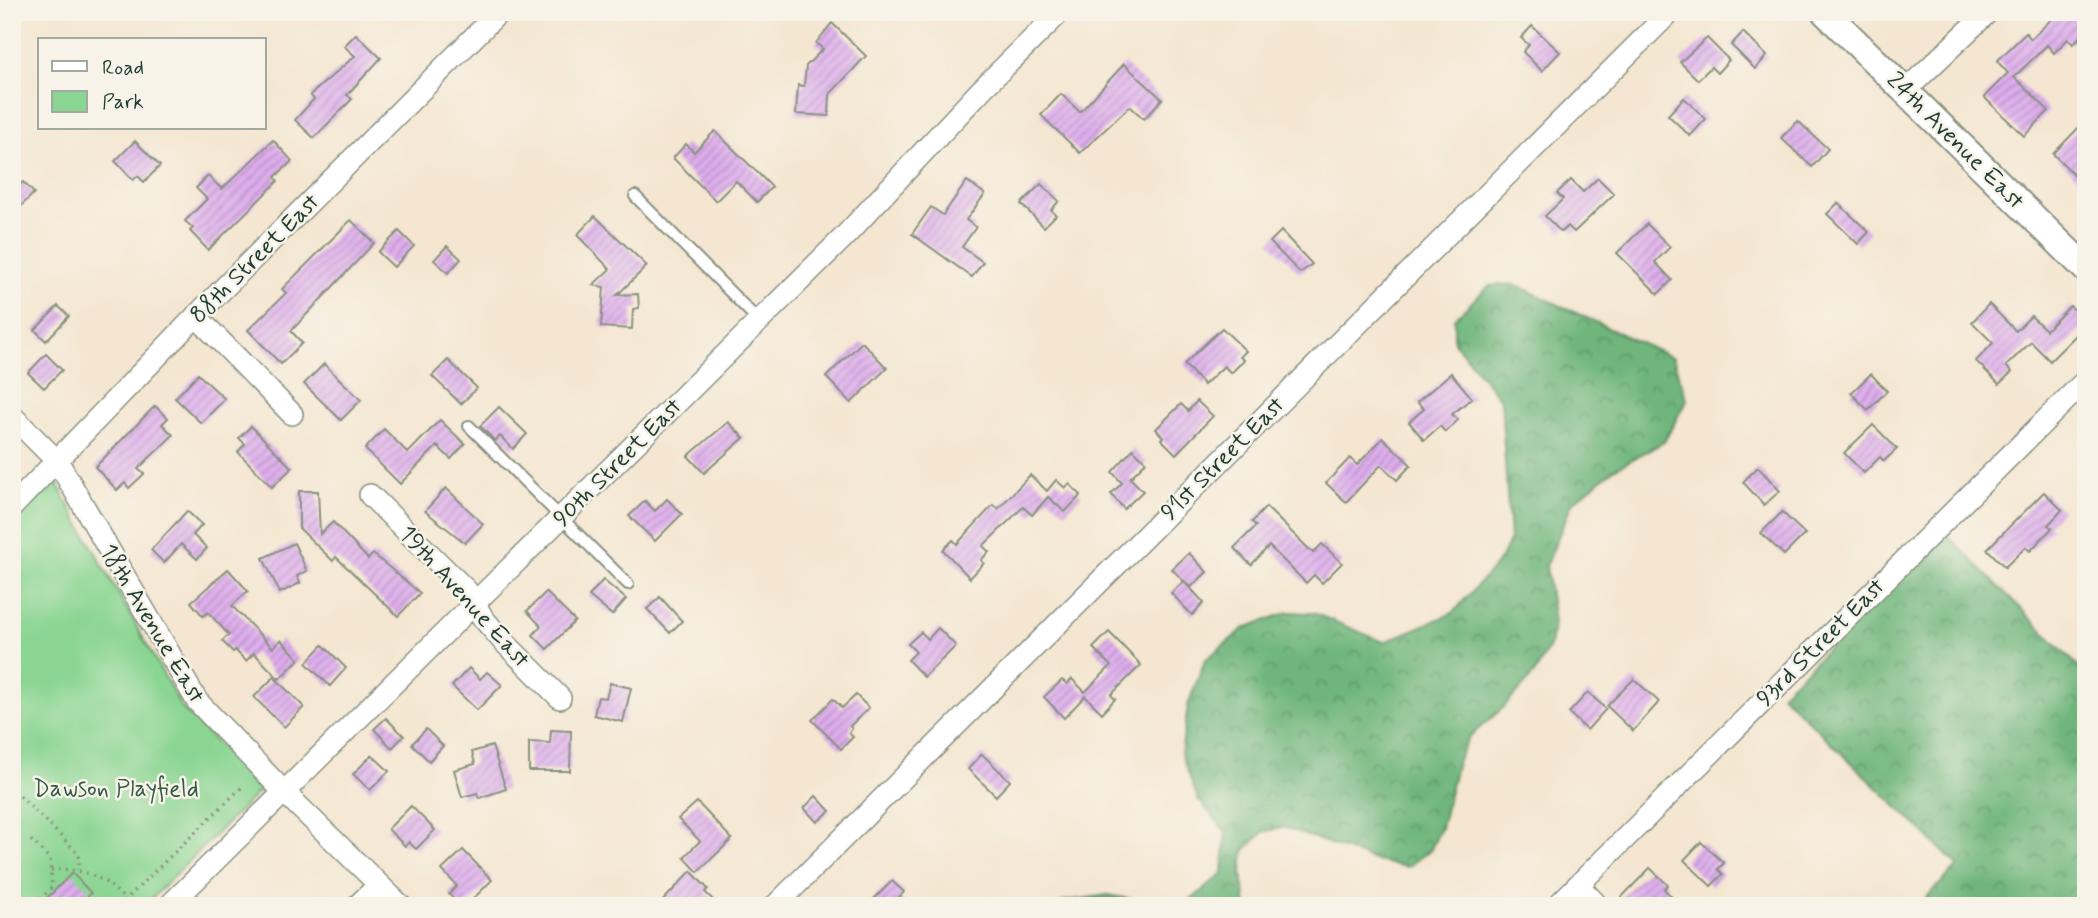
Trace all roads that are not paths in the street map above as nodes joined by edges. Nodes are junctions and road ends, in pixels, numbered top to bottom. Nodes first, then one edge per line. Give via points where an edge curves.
1 (499, 12) edge
2 (1060, 12) edge
3 (1670, 12) edge
4 (1825, 12) edge
5 (1988, 12) edge
6 (1906, 90) junction
7 (635, 196) dead end
8 (2086, 269) edge
9 (196, 316) junction
10 (759, 321) junction
11 (2086, 380) edge
12 (292, 414) dead end
13 (12, 416) edge
14 (469, 426) dead end
15 (58, 462) junction
16 (370, 495) dead end
17 (12, 507) edge
18 (559, 519) junction
19 (628, 584) dead end
20 (473, 604) junction
21 (560, 698) dead end
22 (283, 791) junction
23 (379, 885) junction
24 (1578, 885) junction
25 (169, 906) edge
26 (357, 906) edge
27 (401, 906) edge
28 (775, 906) edge
29 (1557, 906) edge
30 (1598, 906) edge

1 - 9 street, 88th Street East
2 - 10 street, 90th Street East
3 - 28 street, 91st Street East
4 - 6 street, 24th Avenue East
5 - 6 street
6 - 8 street, 24th Avenue East
7 - 10 lane
9 - 12 street
9 - 15 street, 88th Street East
10 - 18 street, 90th Street East
11 - 24 street, 93rd Street East
13 - 15 street, 18th Avenue East
14 - 18 lane
15 - 17 street, 88th Street East
15 - 22 street, 18th Avenue East via 197,701
16 - 20 street, 19th Avenue East via 467,591
18 - 19 lane
18 - 20 street, 90th Street East
20 - 21 street, 19th Avenue East via 500,639
20 - 22 street, 90th Street East
22 - 23 street, 18th Avenue East
22 - 25 street, 90th Street East
23 - 26 street
23 - 27 street, 18th Avenue East
24 - 29 street, 93rd Street East
24 - 30 street

